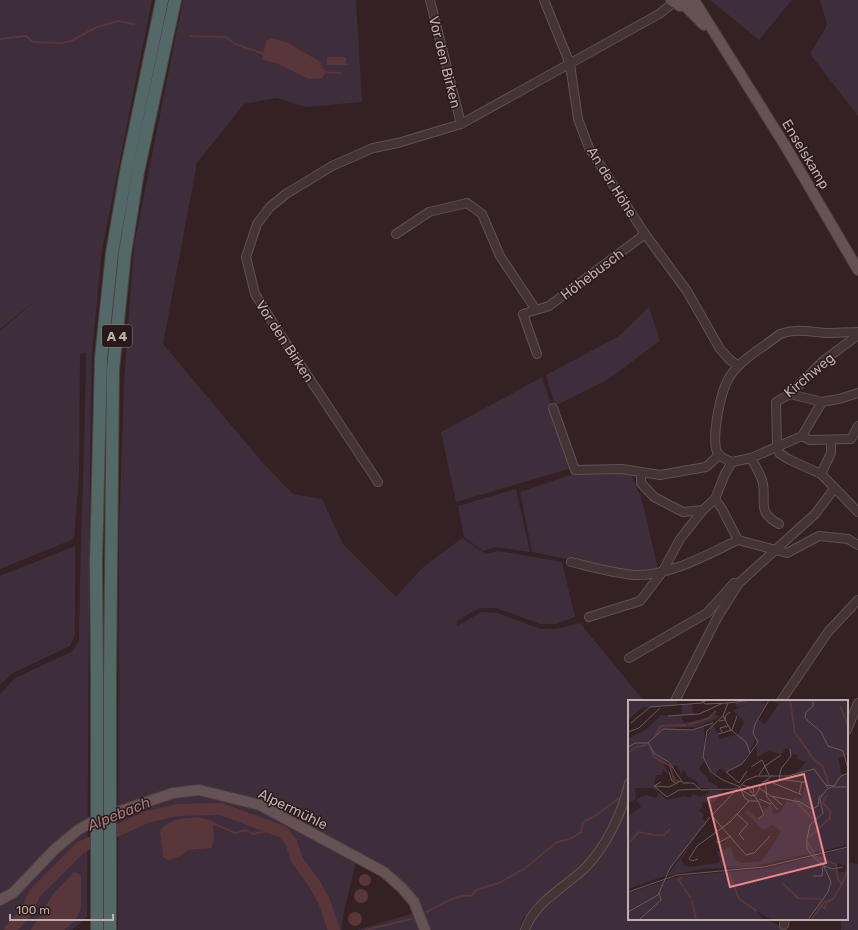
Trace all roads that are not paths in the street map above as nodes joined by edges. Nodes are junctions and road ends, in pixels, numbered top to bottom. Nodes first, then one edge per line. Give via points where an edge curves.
1 (162, 0) edge
2 (175, 0) edge
3 (430, 0) edge
4 (544, 0) edge
5 (672, 2) edge
6 (690, 2) edge
7 (570, 64) junction
8 (461, 124) junction
9 (396, 234) dead end
10 (645, 234) junction
11 (858, 270) edge
12 (536, 310) junction
13 (858, 332) edge
14 (858, 335) edge
15 (537, 354) dead end
16 (738, 366) junction
17 (858, 393) edge
18 (790, 394) junction
19 (822, 402) junction
20 (553, 408) dead end
21 (858, 426) edge
22 (802, 436) junction
23 (831, 441) junction
24 (777, 446) junction
25 (719, 455) junction
26 (751, 458) junction
27 (732, 462) junction
28 (641, 472) junction
29 (821, 474) junction
30 (378, 482) dead end
31 (834, 489) junction
32 (715, 499) junction
33 (703, 510) junction
34 (858, 512) edge
35 (779, 524) dead end
36 (738, 540) junction
37 (858, 544) edge
38 (777, 550) junction
39 (571, 562) dead end
40 (663, 571) junction
41 (739, 583) junction
42 (858, 600) edge
43 (589, 617) dead end
44 (629, 658) dead end
45 (676, 700) edge
46 (782, 700) edge
47 (858, 703) edge
48 (848, 728) edge
49 (628, 787) edge
50 (0, 899) edge
51 (97, 930) edge
52 (110, 930) edge
53 (425, 930) edge
54 (525, 930) edge

1 - 51 highway, A 4, bridge via 113,245 101,358 96,562
2 - 52 highway, A 4, bridge via 137,179 125,254 115,354 110,562
3 - 8 street, Vor den Birken
4 - 7 street, An der Höhe
5 - 6 main road, Enselskamp
5 - 7 street via 659,14
6 - 11 main road, Enselskamp via 727,54 786,147
7 - 8 street, Vor den Birken
7 - 10 street, An der Höhe via 578,119 589,148
8 - 30 street, Vor den Birken via 373,148 332,166 299,186 270,207 257,224 246,257 255,294
9 - 12 street via 429,212 467,203 482,214 500,256
10 - 12 street, Höhebusch via 549,306
10 - 16 street, An der Höhe via 687,291 720,349
12 - 15 street, Höhebusch via 523,314
13 - 16 street via 798,329 788,331 780,334
14 - 18 street, Kirchweg via 823,361
16 - 25 street via 729,377 719,410 716,450
17 - 19 street
18 - 19 street
18 - 24 street, Kirchweg via 776,402
19 - 22 street
20 - 28 street via 575,470 610,468
21 - 23 street via 851,439
22 - 23 street via 810,440
22 - 24 street
23 - 29 street via 831,453
24 - 26 street
24 - 29 street via 783,456
25 - 27 street
25 - 28 street via 706,467 660,475
26 - 27 street
26 - 35 street via 763,482 763,509 771,520
27 - 32 street
28 - 33 street via 641,483 654,497 683,512
29 - 31 street
31 - 34 street
31 - 38 street via 815,514
32 - 33 street
32 - 36 street
33 - 40 street via 680,539
36 - 38 street
36 - 40 street
37 - 38 street via 848,539 819,536 788,553
38 - 41 street
39 - 40 street via 635,575
40 - 43 street via 640,601
41 - 44 street via 734,583 707,613
41 - 45 street via 718,616
42 - 46 street via 828,632
47 - 48 street
49 - 54 street via 614,827 586,866 533,914
50 - 53 main road, Alpermühle via 13,893 55,849 78,830 99,818 173,793 199,790 260,805 384,872 414,902

